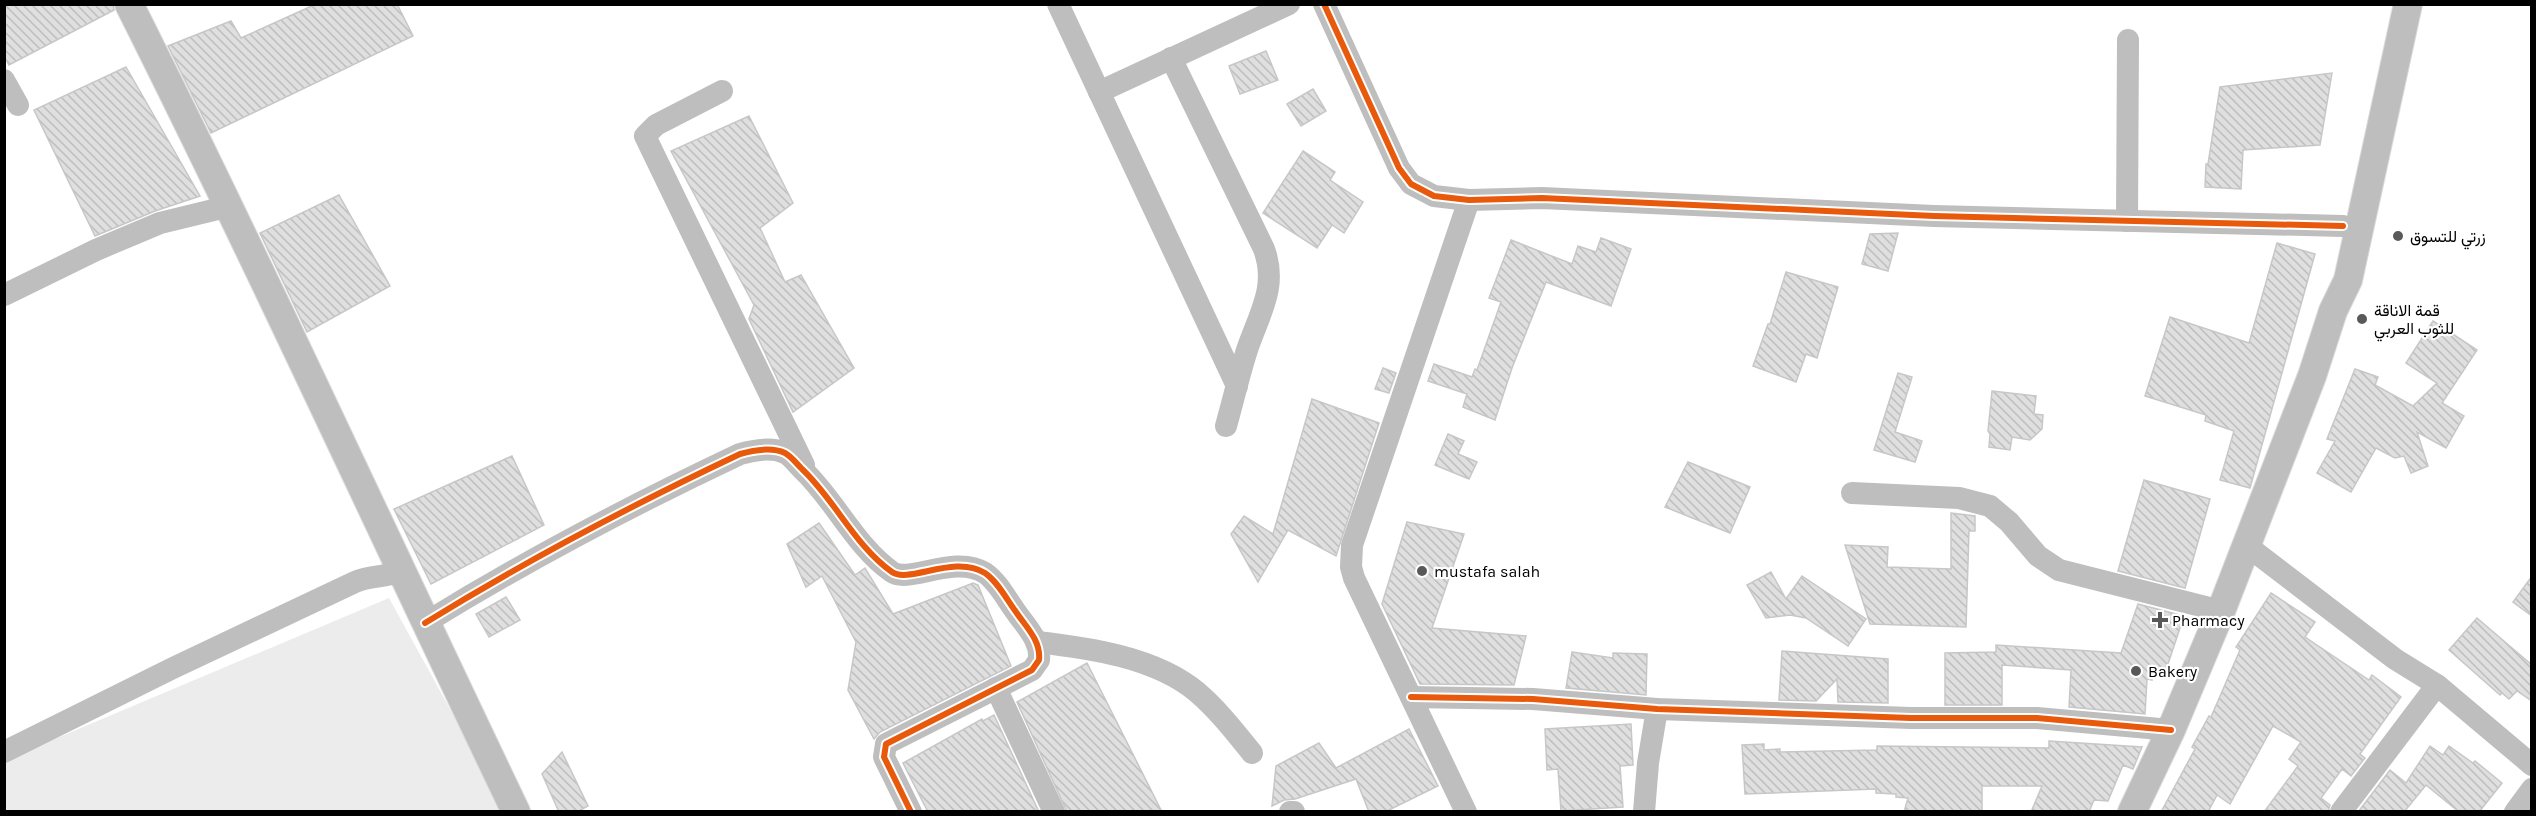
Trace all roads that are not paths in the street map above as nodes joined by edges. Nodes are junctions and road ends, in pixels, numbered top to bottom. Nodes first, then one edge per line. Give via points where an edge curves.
1 (129, 4) edge
2 (1058, 4) edge
3 (1289, 4) edge
4 (1324, 4) edge
5 (2388, 4) edge
6 (2408, 4) edge
7 (2127, 40) dead end
8 (1171, 58) junction
9 (4, 80) edge
10 (722, 91) dead end
11 (1099, 92) junction
12 (18, 105) dead end
13 (1469, 200) junction
14 (230, 206) junction
15 (2127, 221) junction
16 (2343, 226) junction
17 (4, 295) edge
18 (2333, 310) junction
19 (1237, 386) junction
20 (1226, 426) dead end
21 (810, 477) junction
22 (1852, 493) dead end
23 (2246, 545) junction
24 (400, 571) junction
25 (2221, 611) junction
26 (425, 623) junction
27 (1037, 642) junction
28 (2436, 685) junction
29 (996, 688) junction
30 (1411, 697) junction
31 (1657, 709) junction
32 (2170, 730) junction
33 (4, 753) edge
34 (1252, 753) dead end
35 (2532, 765) edge
36 (2532, 789) edge
37 (516, 812) edge
38 (911, 812) edge
39 (1054, 812) edge
40 (1466, 812) edge
41 (1644, 812) edge
42 (2133, 812) edge
43 (2341, 812) edge
44 (2515, 812) edge

1 - 14 main road
2 - 11 street
3 - 8 street
4 - 13 street via 1399,168 1411,184 1434,196
5 - 16 main road
6 - 18 main road via 2353,263
7 - 15 street
8 - 11 street
8 - 19 street via 1270,265 1269,290
9 - 12 street
10 - 21 street via 656,125 645,136
11 - 19 street
13 - 15 street via 1542,198
13 - 30 street via 1352,545 1354,578
14 - 17 street via 160,223
14 - 24 main road
15 - 16 street
16 - 18 main road via 2334,267
18 - 23 main road via 2312,376
19 - 20 street
21 - 26 street via 786,453 754,450 740,454 652,495
21 - 27 street via 894,574 908,575 938,567 967,567 984,573
22 - 25 street via 1959,498 1990,506 2038,556 2059,570
23 - 25 main road
23 - 28 street via 2395,659
24 - 26 main road
24 - 33 street via 355,582
25 - 32 main road
26 - 37 main road
27 - 29 street via 1039,660 1032,670
27 - 34 street via 1098,650 1171,675 1215,709
28 - 35 street
28 - 43 street
29 - 38 street via 886,744 884,757
29 - 39 street
30 - 31 street via 1533,699
30 - 40 street
31 - 32 street via 2037,718
31 - 41 street
32 - 42 main road
36 - 44 street

